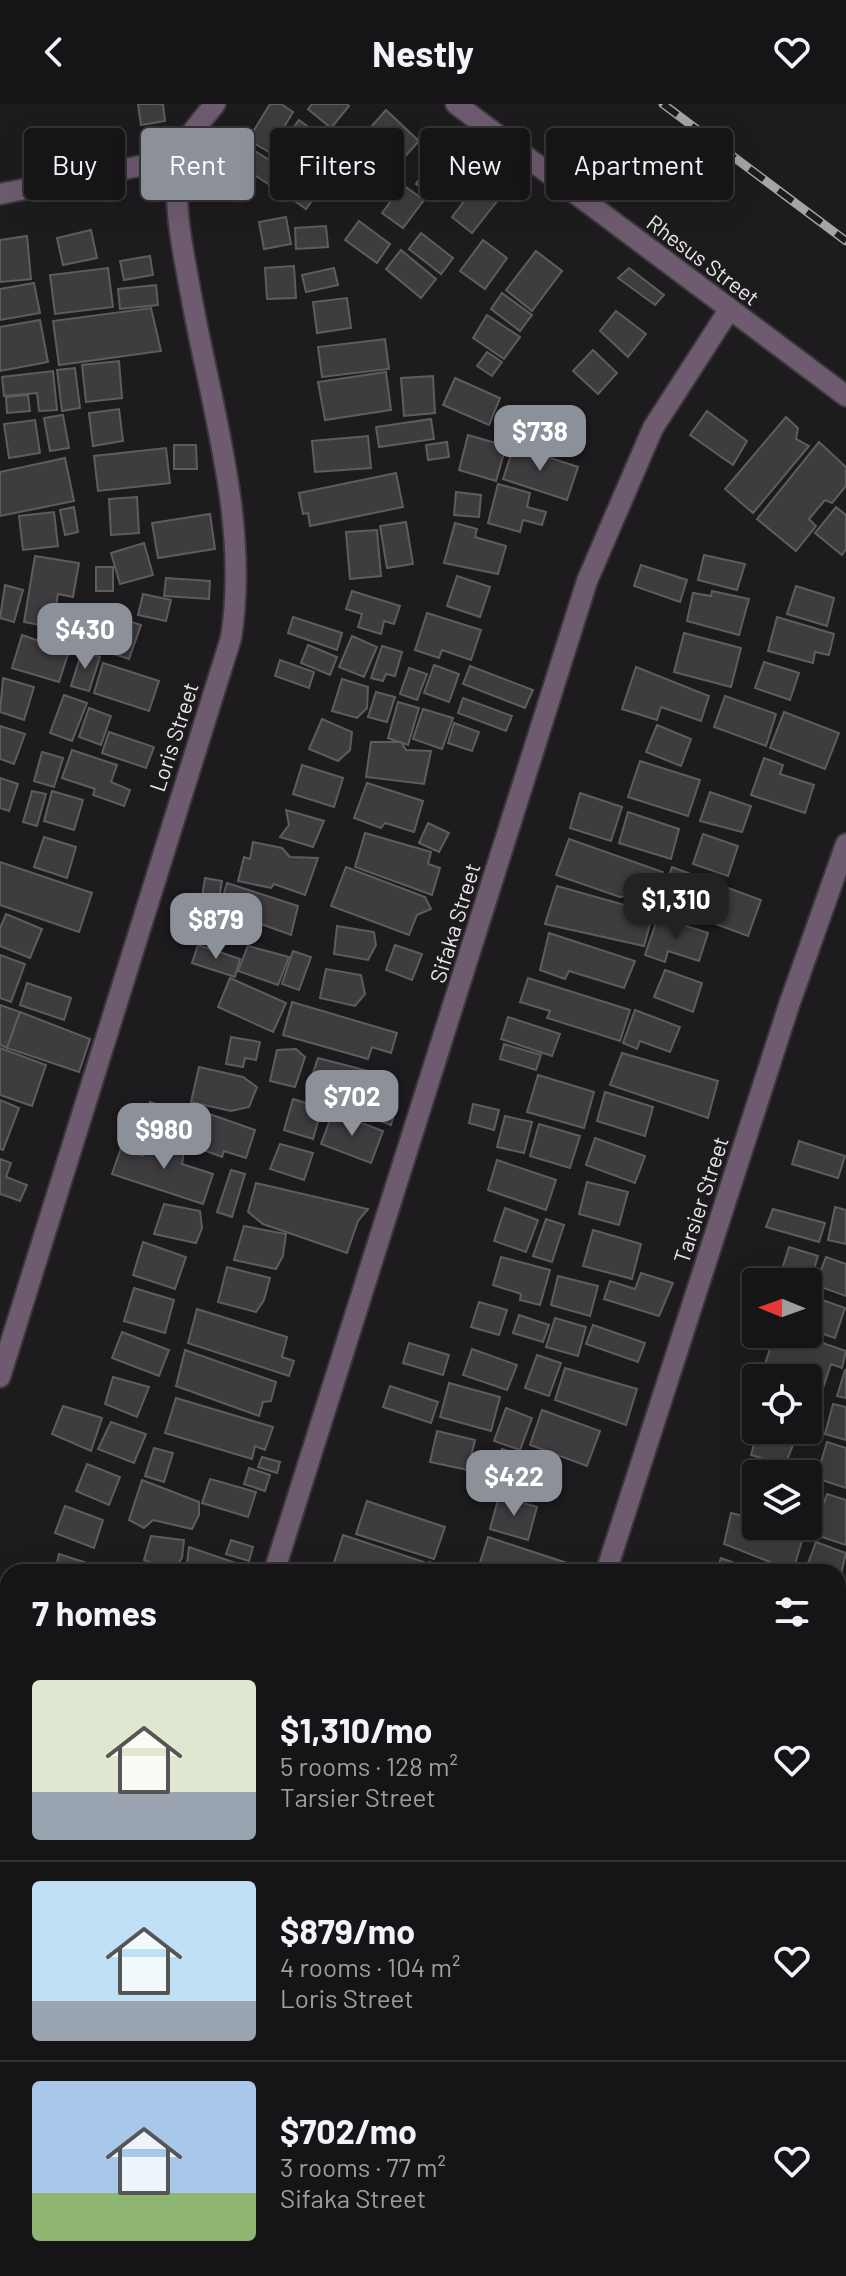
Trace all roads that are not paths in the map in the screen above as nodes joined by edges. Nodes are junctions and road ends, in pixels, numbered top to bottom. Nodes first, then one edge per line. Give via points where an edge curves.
1 (215, 104) edge
2 (456, 104) edge
3 (196, 128) edge
4 (141, 166) edge
5 (0, 194) edge
6 (181, 200) edge
7 (729, 310) junction
8 (846, 396) edge
9 (846, 844) edge
10 (0, 1377) edge
11 (277, 1564) edge
12 (609, 1564) edge

1 - 3 street
2 - 7 street, Rhesus Street
4 - 5 street
6 - 10 street, Loris Street via 183,253 238,561 231,638
7 - 8 street, Rhesus Street
7 - 11 street, Sifaka Street via 653,428 587,581
9 - 12 street, Tarsier Street

